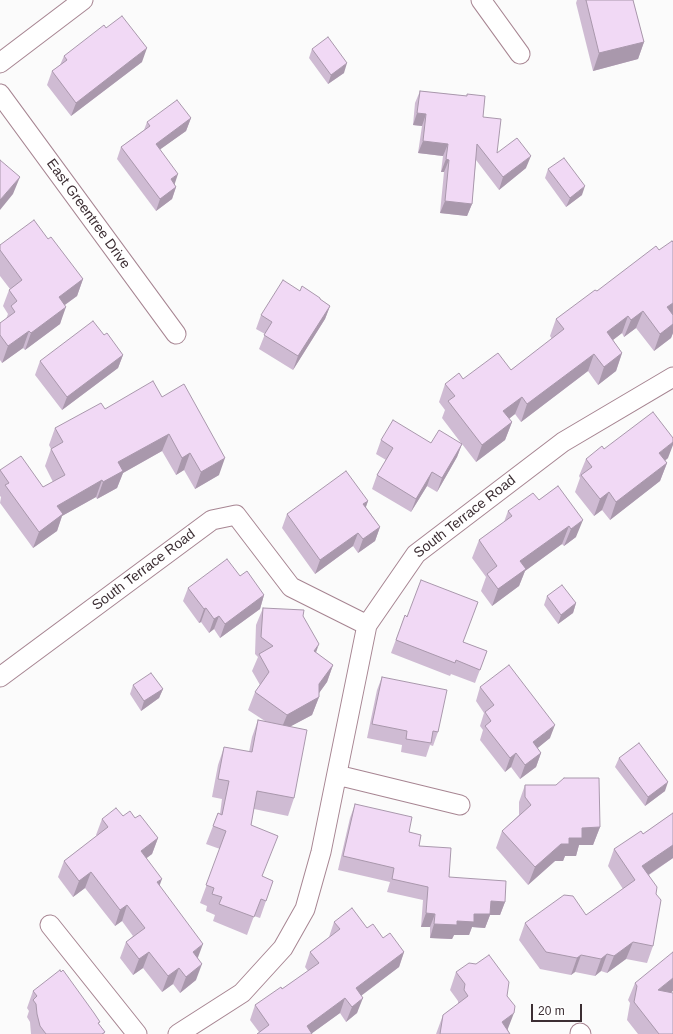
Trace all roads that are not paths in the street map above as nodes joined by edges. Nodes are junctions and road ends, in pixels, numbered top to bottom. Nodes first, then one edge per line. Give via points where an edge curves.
1 (83, 0) edge
2 (481, 0) edge
3 (520, 54) dead end
4 (0, 63) edge
5 (0, 94) edge
6 (176, 334) dead end
7 (673, 377) edge
8 (367, 625) junction
9 (0, 677) edge
10 (338, 775) junction
11 (460, 804) dead end
12 (50, 926) dead end
13 (138, 1034) edge
14 (178, 1034) edge

1 - 4 street
2 - 3 street
5 - 6 street, East Greentree Drive
7 - 8 street, South Terrace Road via 563,442 416,554
8 - 9 street, South Terrace Road via 291,587 236,515 212,520
8 - 10 street
10 - 11 street
10 - 14 street via 305,909 283,948 242,993
12 - 13 street

